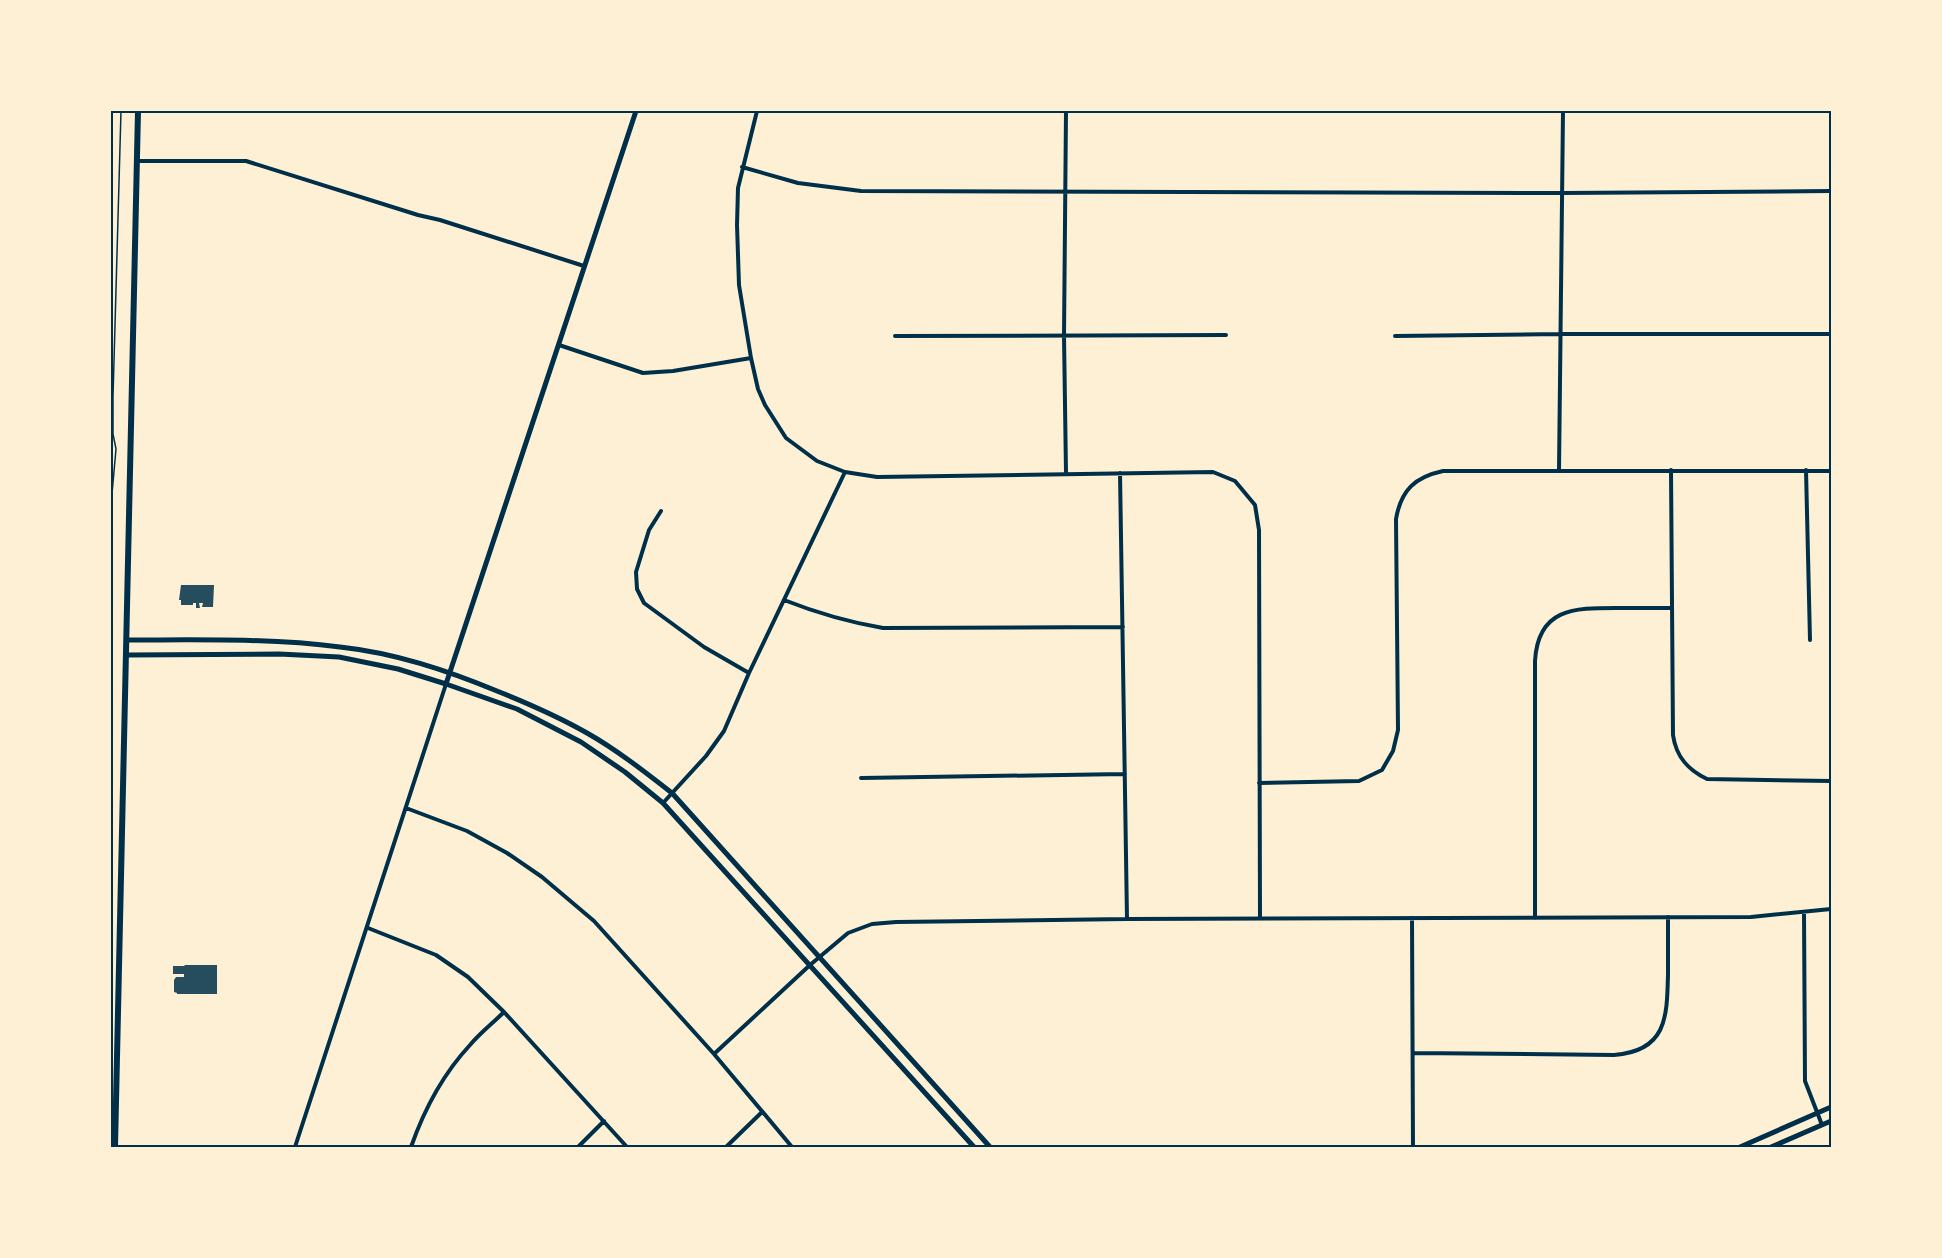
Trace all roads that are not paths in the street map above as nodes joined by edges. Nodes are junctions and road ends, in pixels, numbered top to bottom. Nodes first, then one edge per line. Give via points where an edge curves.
1 (138, 111) edge
2 (636, 111) edge
3 (757, 111) edge
4 (1066, 111) edge
5 (1563, 111) edge
6 (137, 160) junction
7 (742, 166) junction
8 (1831, 191) edge
9 (1065, 192) junction
10 (1562, 193) junction
11 (584, 266) junction
12 (1559, 334) junction
13 (1831, 334) edge
14 (1226, 335) dead end
15 (895, 336) dead end
16 (1064, 336) junction
17 (1395, 336) dead end
18 (560, 345) junction
19 (751, 358) junction
20 (1671, 470) junction
21 (1806, 470) junction
22 (1558, 471) junction
23 (1831, 471) edge
24 (845, 472) junction
25 (1120, 473) junction
26 (1066, 474) junction
27 (660, 511) dead end
28 (784, 600) junction
29 (1672, 608) junction
30 (1123, 627) junction
31 (127, 640) junction
32 (1810, 640) dead end
33 (127, 655) junction
34 (450, 672) junction
35 (749, 673) junction
36 (446, 684) junction
37 (1125, 774) junction
38 (861, 778) dead end
39 (1831, 781) edge
40 (1259, 783) junction
41 (672, 793) junction
42 (663, 803) junction
43 (406, 808) junction
44 (1831, 909) edge
45 (1804, 912) junction
46 (1668, 917) junction
47 (1260, 918) junction
48 (1412, 918) junction
49 (1535, 918) junction
50 (1126, 919) junction
51 (368, 928) junction
52 (819, 957) junction
53 (810, 965) junction
54 (504, 1012) junction
55 (1413, 1053) junction
56 (714, 1054) junction
57 (1831, 1107) edge
58 (762, 1113) junction
59 (1816, 1113) junction
60 (604, 1121) junction
61 (1831, 1121) edge
62 (1822, 1125) junction
63 (115, 1147) edge
64 (295, 1147) edge
65 (411, 1147) edge
66 (578, 1147) edge
67 (627, 1147) edge
68 (726, 1147) edge
69 (792, 1147) edge
70 (974, 1147) edge
71 (990, 1147) edge
72 (1413, 1147) edge
73 (1740, 1147) edge
74 (1771, 1147) edge

1 - 6 main road
2 - 11 street
3 - 7 street
4 - 9 street
5 - 10 street
6 - 11 street via 246,161
6 - 31 main road
7 - 9 street via 798,183 861,191
7 - 19 street via 737,250
8 - 10 street
9 - 10 street
9 - 16 street
10 - 12 street
11 - 18 street
12 - 13 street
12 - 17 street
12 - 22 street
14 - 16 street
15 - 16 street
16 - 26 street
18 - 19 street via 643,373
18 - 34 street
19 - 24 street via 762,397 786,438 817,461
20 - 21 street
20 - 22 street
20 - 29 street
21 - 23 street
21 - 32 street
22 - 40 street via 1443,471 1411,486 1396,519 1398,730 1393,751 1382,770 1359,782
24 - 26 street via 877,477
24 - 28 street
25 - 26 street
25 - 30 street
25 - 40 street via 1213,472 1235,481 1255,505 1259,530
27 - 35 street via 636,572 637,589 644,603
28 - 30 street via 821,615 883,628
28 - 35 street
29 - 39 street via 1673,735 1677,753 1686,765 1707,779
29 - 49 street via 1578,609 1556,617 1540,635 1535,661
30 - 37 street
31 - 33 main road
31 - 34 street via 280,642 341,647 400,657
33 - 36 street via 339,657
33 - 63 main road
34 - 36 street
34 - 41 street via 587,733
35 - 41 street via 724,731
36 - 42 street via 517,709 581,742
36 - 43 street
37 - 38 street
37 - 50 street
40 - 47 street
41 - 42 street
41 - 52 street
42 - 53 street
43 - 51 street
43 - 56 street via 467,831 542,877 594,921
44 - 45 street
45 - 46 street via 1751,917
45 - 59 street via 1805,1081
46 - 49 street
46 - 55 street via 1664,1024 1644,1048 1614,1055
47 - 48 street
47 - 50 street
48 - 49 street
48 - 55 street
50 - 52 street via 872,924 848,933
51 - 54 street via 436,955 468,977
51 - 64 street
52 - 53 street
52 - 71 street
53 - 56 street
53 - 70 street
54 - 60 street
54 - 65 street via 469,1045 440,1084 419,1122
55 - 72 street
56 - 58 street
57 - 59 street
58 - 68 street
58 - 69 street
59 - 62 street
59 - 73 street
60 - 66 street
60 - 67 street
61 - 62 street
62 - 74 street

